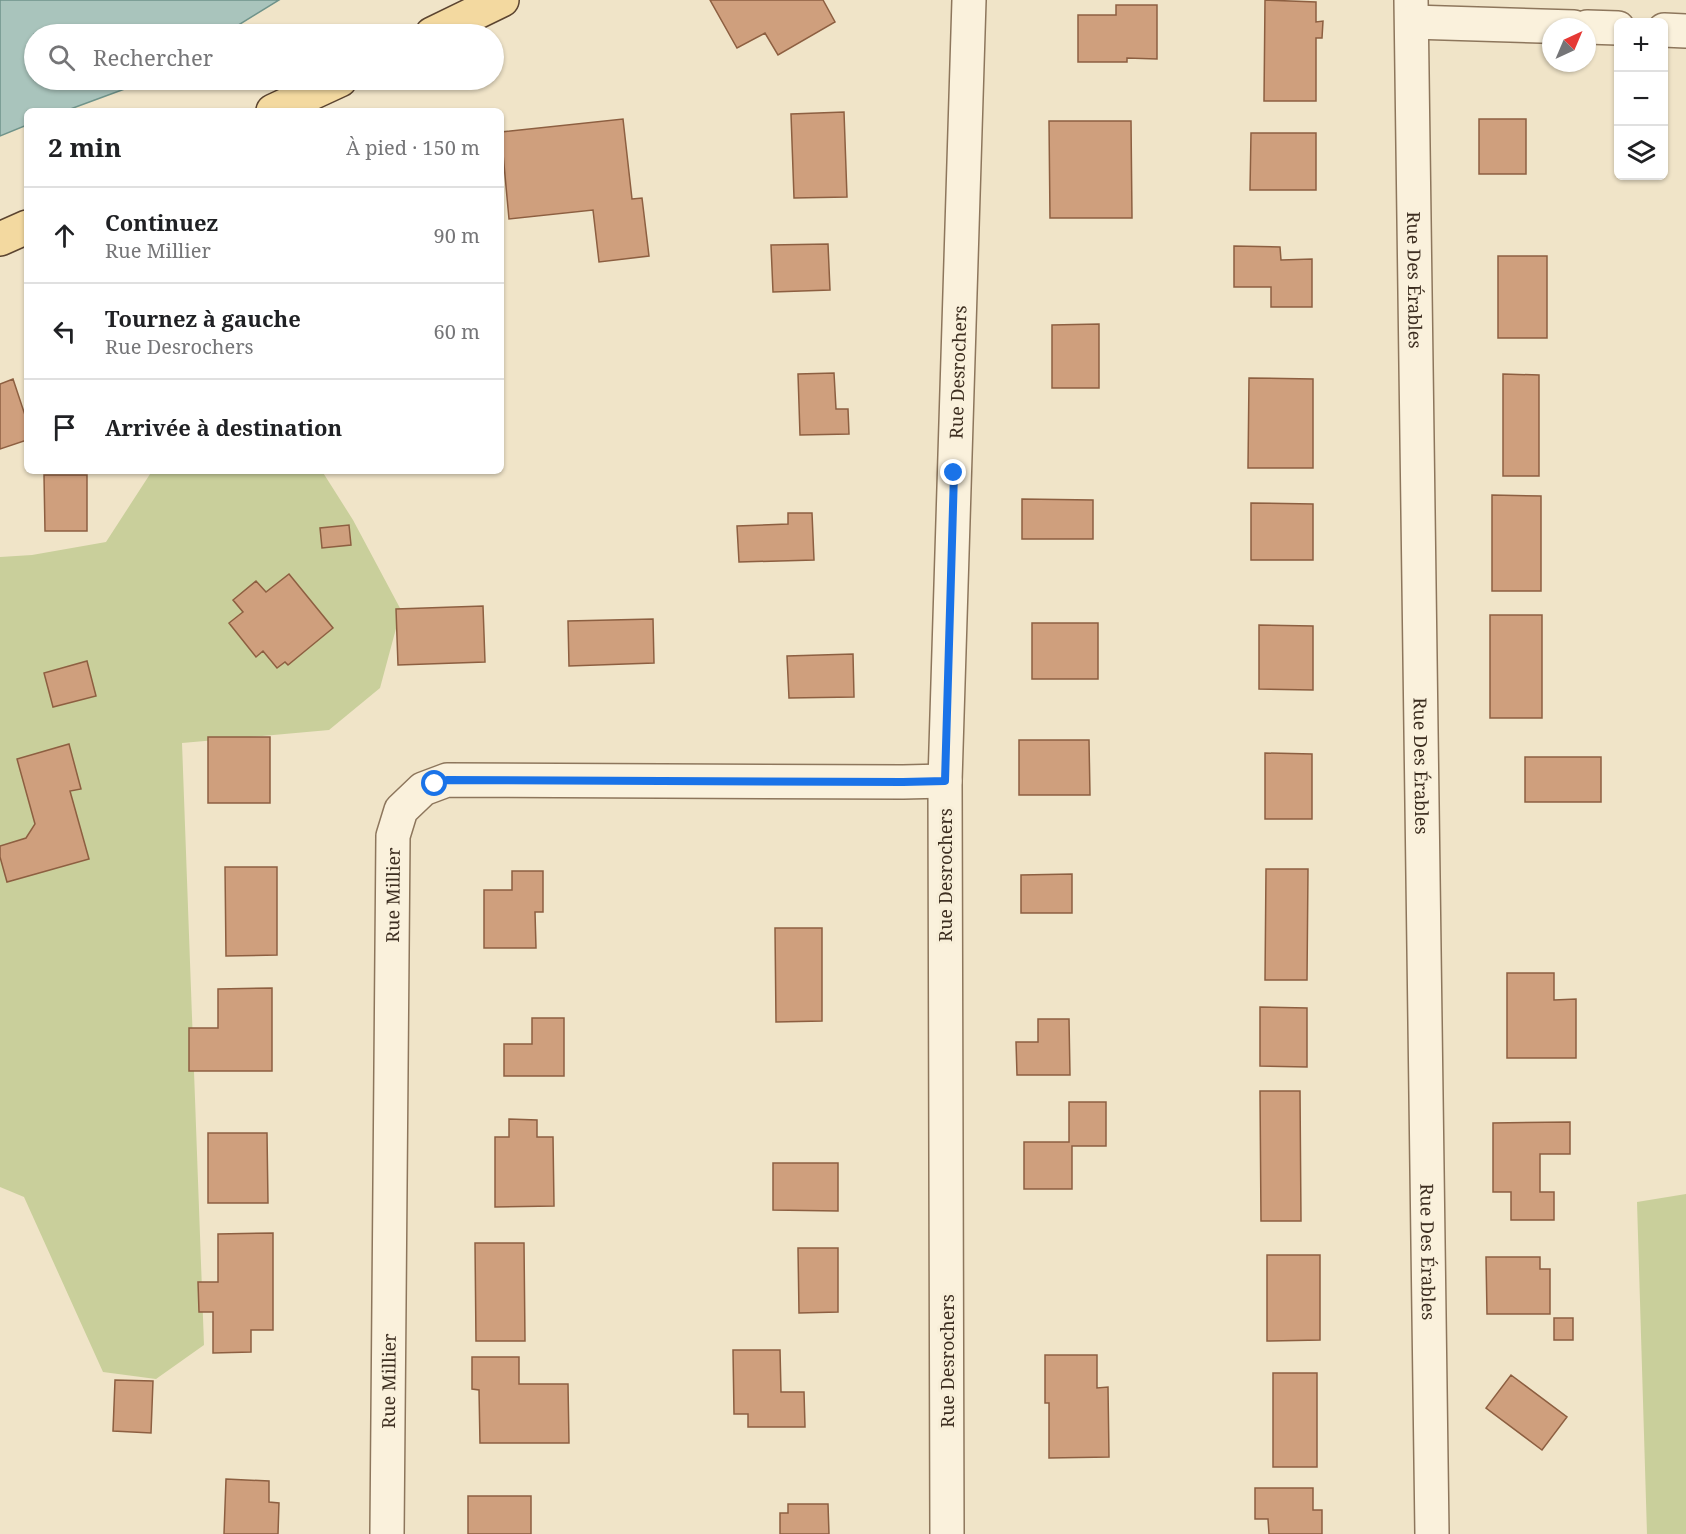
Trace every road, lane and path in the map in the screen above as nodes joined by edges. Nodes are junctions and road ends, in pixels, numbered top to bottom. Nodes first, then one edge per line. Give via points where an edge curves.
1 (502, 0) edge
2 (969, 0) edge
3 (1412, 11) edge
4 (453, 24) edge
5 (1542, 24) edge
6 (1596, 27) edge
7 (1614, 28) edge
8 (1668, 30) edge
9 (1686, 31) edge
10 (318, 90) edge
11 (279, 108) edge
12 (24, 228) edge
13 (0, 240) edge
14 (945, 781) junction
15 (387, 1534) edge
16 (947, 1534) edge
17 (1432, 1534) edge

1 - 4 main road
2 - 14 street, Rue Desrochers
3 - 5 street
3 - 17 street, Rue Des Érables
6 - 7 street
8 - 9 street
10 - 11 main road
12 - 13 main road
14 - 15 street, Rue Millier via 447,780 423,789 401,810 393,836
14 - 16 street, Rue Desrochers

